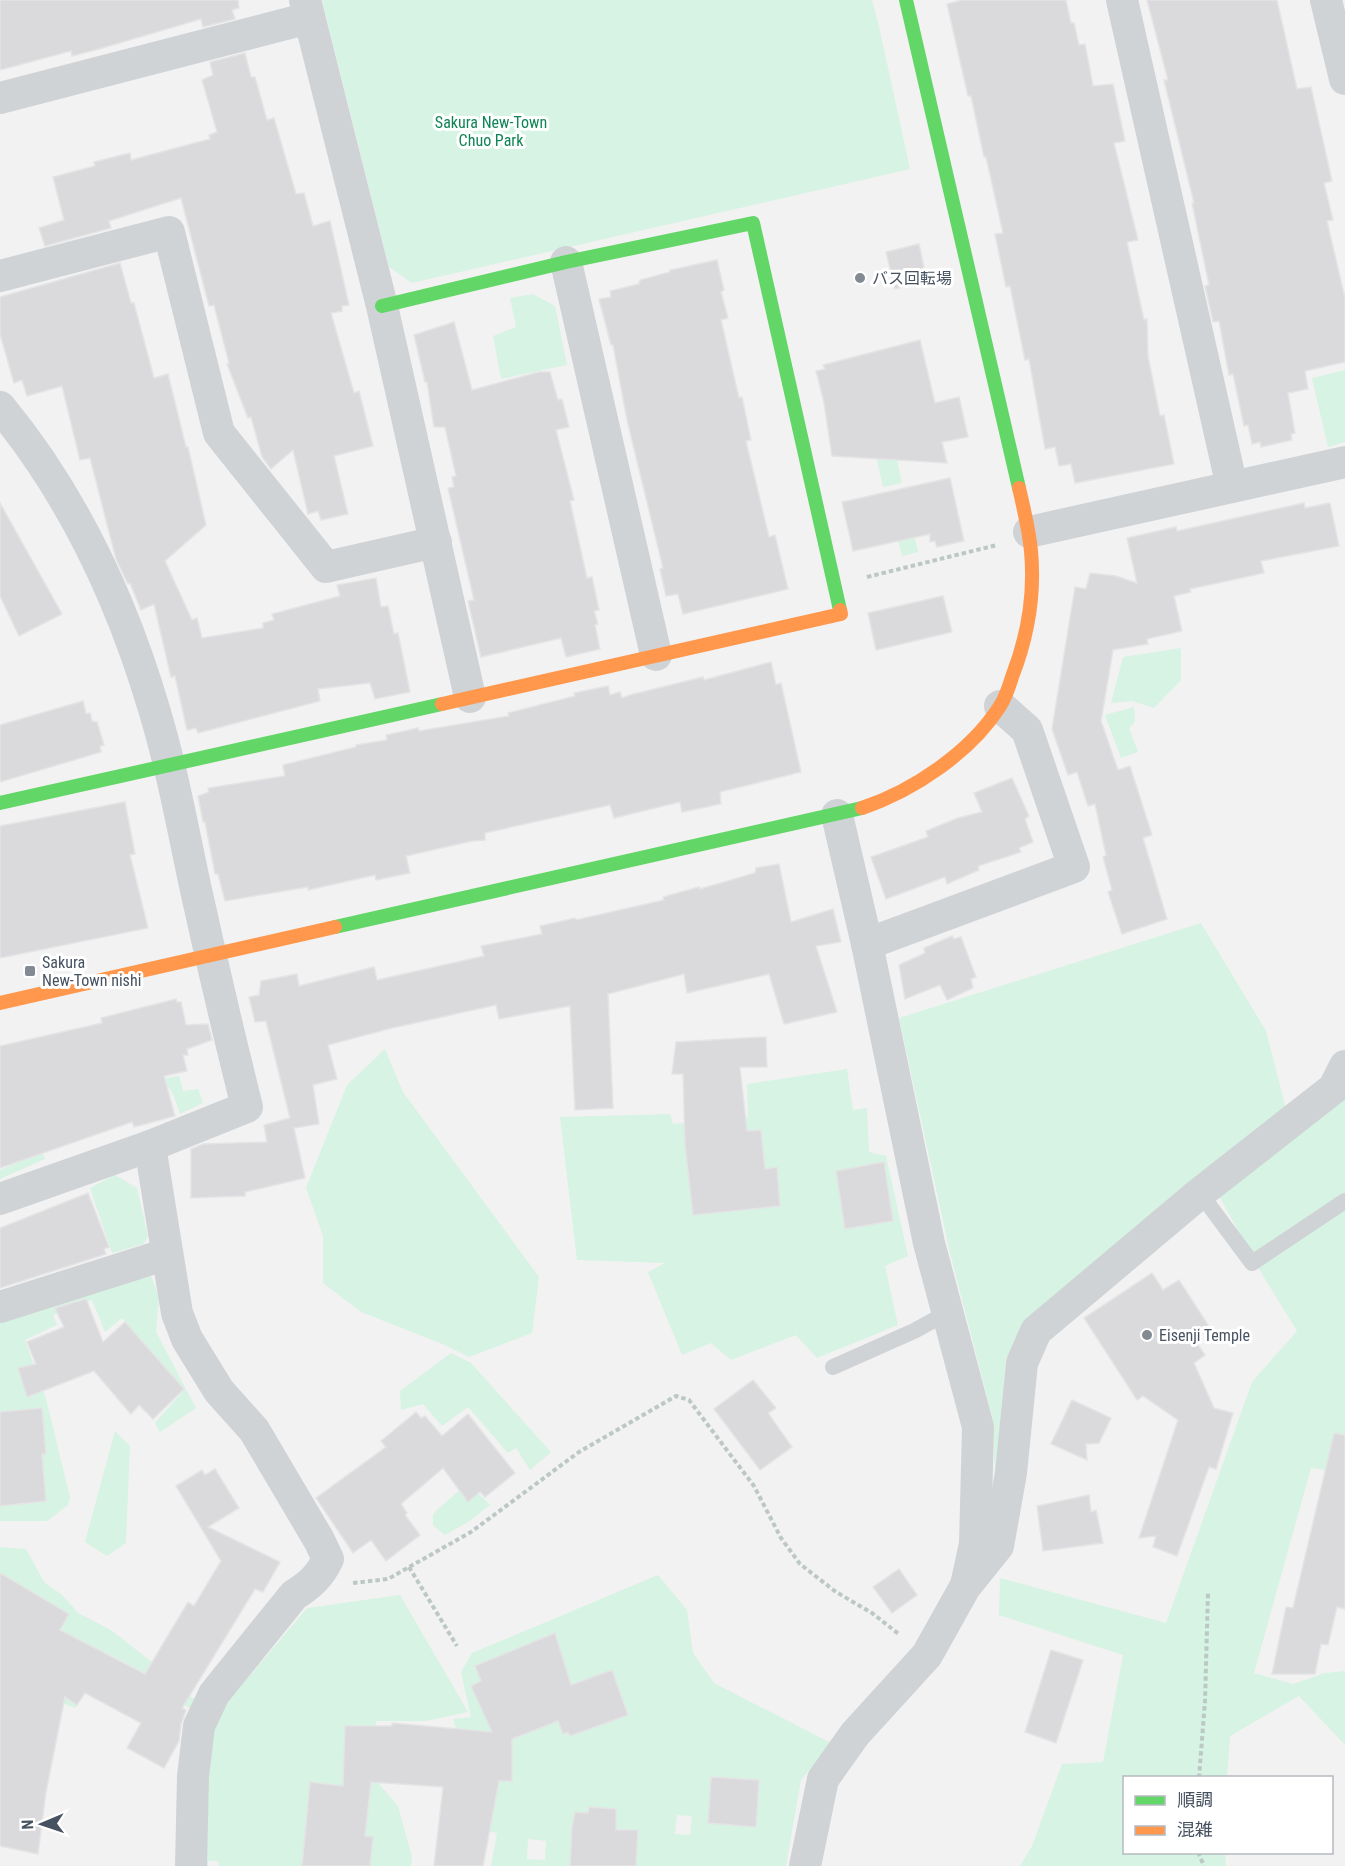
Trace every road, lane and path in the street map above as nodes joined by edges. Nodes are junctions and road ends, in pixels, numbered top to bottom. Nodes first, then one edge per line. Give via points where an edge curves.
1 (906, 0) edge
2 (1122, 0) edge
3 (1326, 0) edge
4 (307, 9) edge
5 (1345, 79) edge
6 (0, 98) edge
7 (566, 262) junction
8 (0, 276) edge
9 (382, 306) junction
10 (0, 407) edge
11 (1345, 462) edge
12 (1232, 487) junction
13 (1017, 537) junction
14 (436, 542) junction
15 (834, 585) junction
16 (656, 656) junction
17 (470, 697) junction
18 (1000, 706) junction
19 (169, 766) junction
20 (0, 803) edge
21 (837, 815) junction
22 (867, 945) junction
23 (211, 957) junction
24 (0, 1003) edge
25 (1345, 1066) edge
26 (150, 1146) junction
27 (1200, 1193) junction
28 (0, 1199) edge
29 (1345, 1201) edge
30 (167, 1254) junction
31 (0, 1307) edge
32 (947, 1313) junction
33 (833, 1367) dead end
34 (408, 1567) junction
35 (321, 1573) junction
36 (965, 1587) junction
37 (1208, 1592) dead end
38 (457, 1646) dead end
39 (927, 1655) junction
40 (1199, 1776) edge
41 (191, 1866) edge
42 (805, 1866) edge

1 - 13 street via 949,190
2 - 12 street
3 - 5 street
4 - 6 street
4 - 9 street
7 - 9 street
7 - 15 street via 753,222
7 - 16 street
8 - 14 street via 169,231 219,433 326,567
9 - 14 street
10 - 19 street via 33,450 108,584 135,651
11 - 12 street
12 - 13 street
13 - 15 path
13 - 18 street via 1034,564 1032,597 1017,666
14 - 17 street
15 - 16 street via 841,614
16 - 17 street
17 - 19 street
18 - 21 street via 974,738 925,779 886,799
18 - 22 street via 1027,730 1074,867
19 - 20 street
19 - 23 street
21 - 22 street
21 - 23 street
22 - 32 street
23 - 24 street
23 - 26 street via 247,1107
25 - 27 street via 1334,1088
26 - 28 street
26 - 30 street
27 - 29 lane via 1252,1263
27 - 36 street via 1036,1331 1022,1364 1011,1473 998,1546
30 - 31 street
30 - 35 street via 177,1313 187,1339 219,1391 254,1430 319,1540 328,1559
32 - 33 lane
32 - 36 street via 978,1427 975,1544
34 - 35 path via 388,1579 346,1584
34 - 38 path
34 - 39 path via 471,1532 579,1452 676,1396 689,1400 754,1486 781,1538 800,1564
35 - 41 street via 294,1595 214,1694 199,1726 193,1776
36 - 39 street
37 - 40 path
39 - 42 street via 855,1734 823,1779

